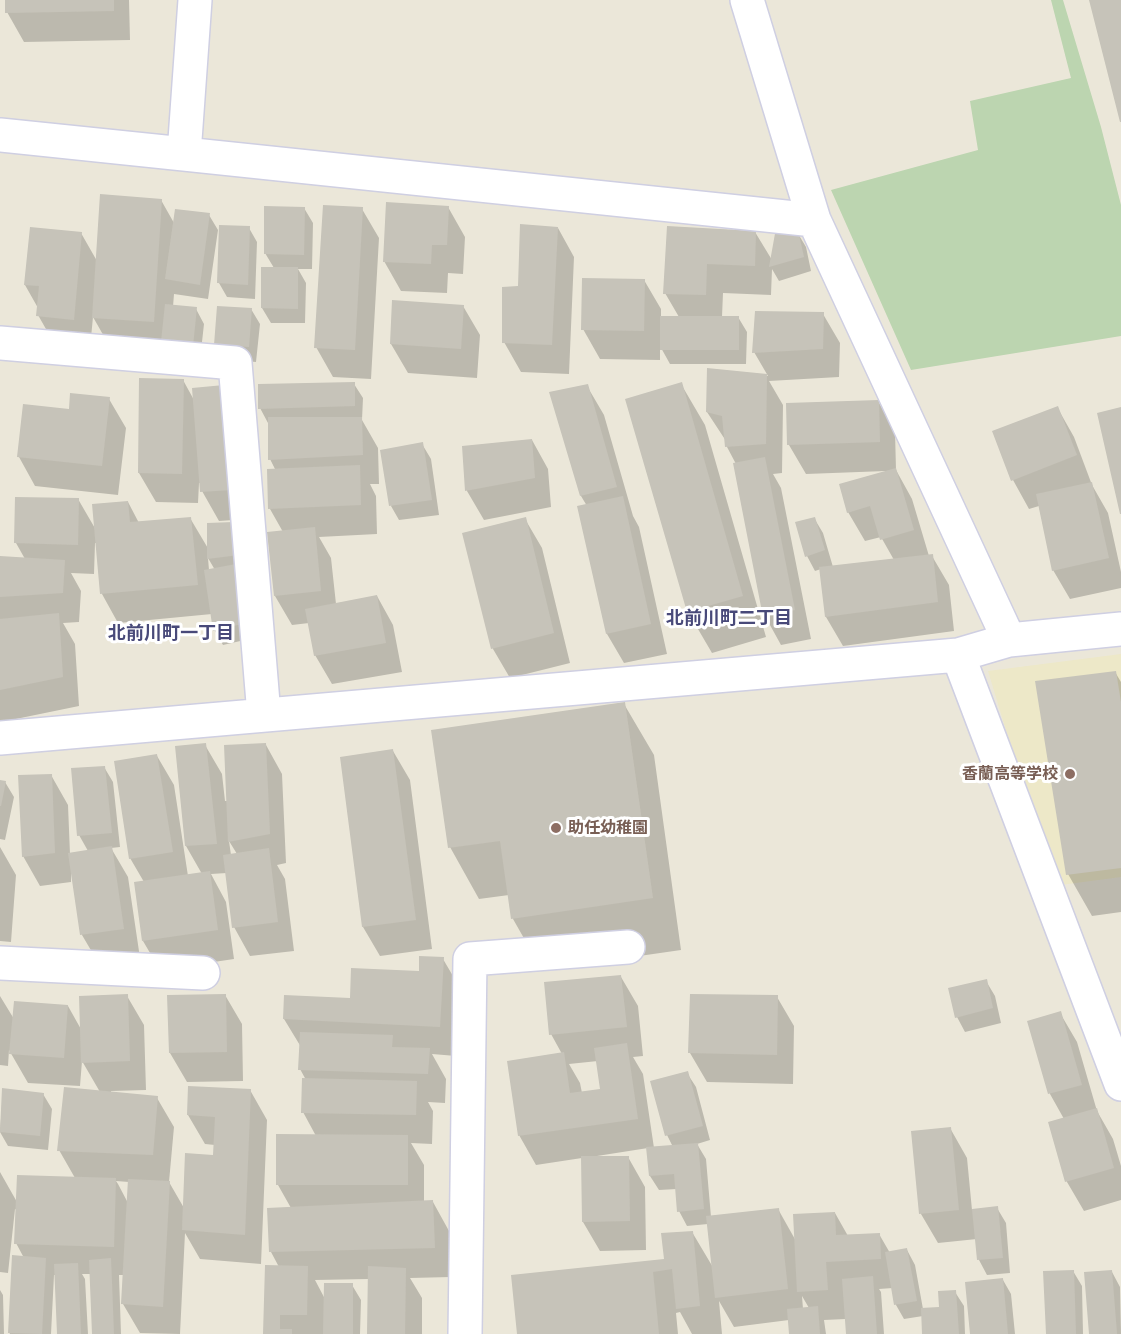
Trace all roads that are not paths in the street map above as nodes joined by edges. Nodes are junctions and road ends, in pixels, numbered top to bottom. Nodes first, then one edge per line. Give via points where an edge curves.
1 (195, 0) edge
2 (747, 0) edge
3 (0, 135) edge
4 (184, 154) junction
5 (814, 220) junction
6 (0, 343) edge
7 (1121, 629) edge
8 (1009, 640) junction
9 (958, 655) junction
10 (264, 715) junction
11 (0, 738) edge
12 (628, 946) dead end
13 (0, 963) edge
14 (203, 973) dead end
15 (1121, 1084) edge
16 (465, 1334) edge

1 - 4 street
2 - 5 street
3 - 4 street
4 - 5 street
5 - 8 street
6 - 10 street via 234,363
7 - 8 street
8 - 9 street
9 - 10 street
9 - 15 street
10 - 11 street
12 - 16 street via 470,959
13 - 14 street

